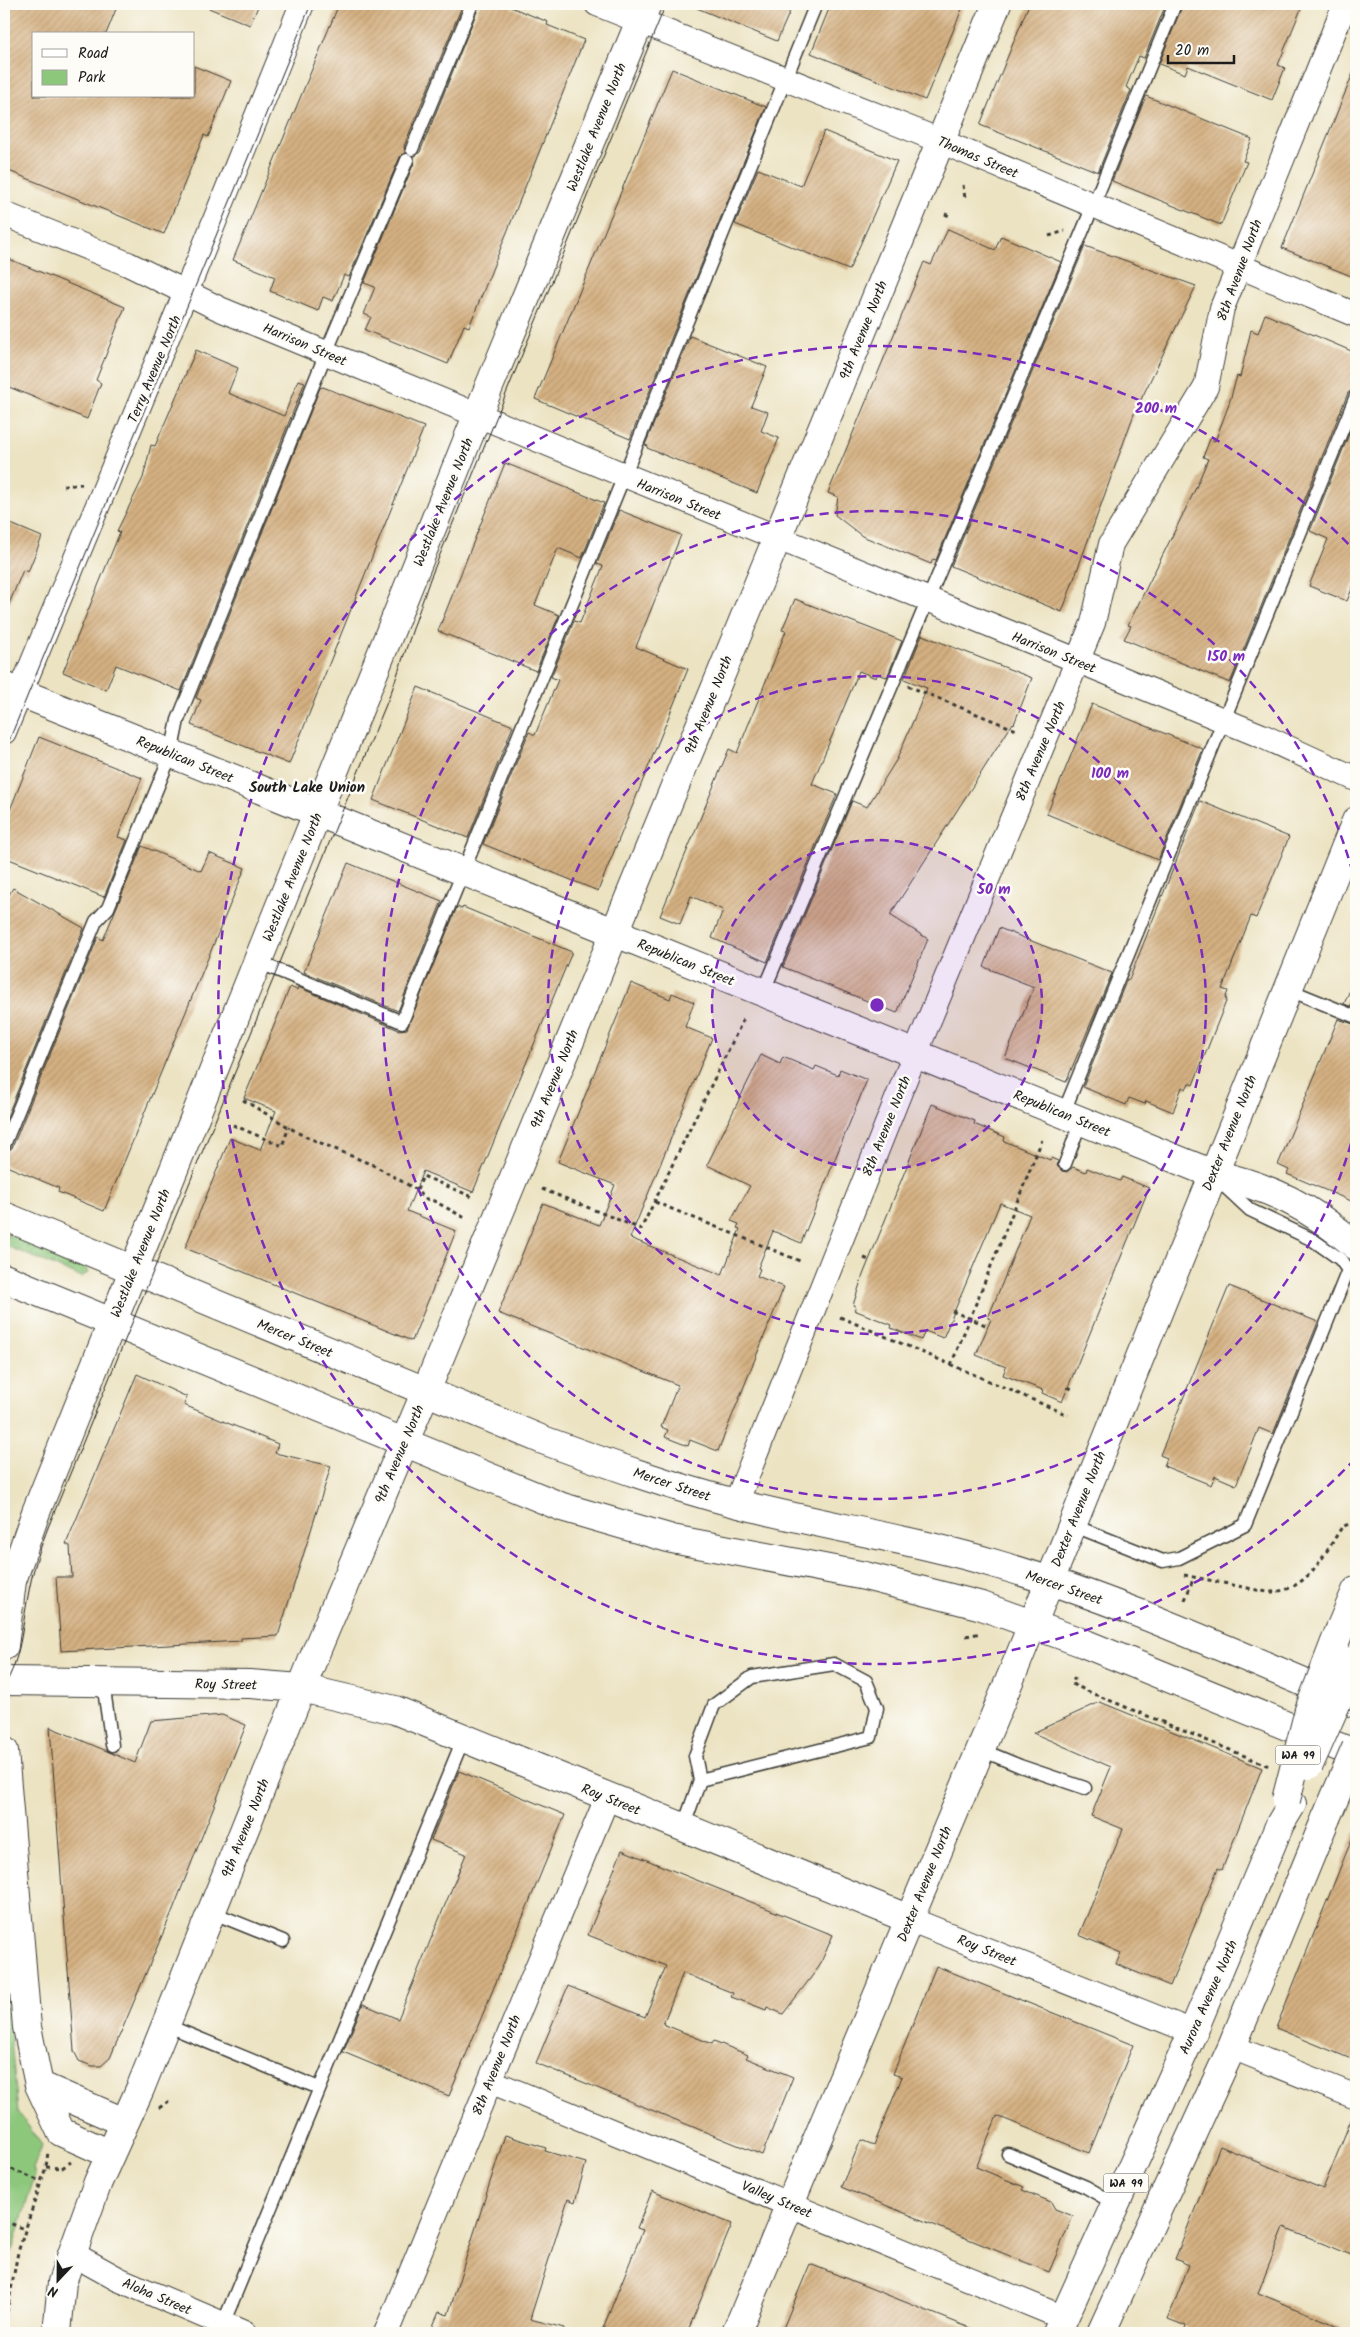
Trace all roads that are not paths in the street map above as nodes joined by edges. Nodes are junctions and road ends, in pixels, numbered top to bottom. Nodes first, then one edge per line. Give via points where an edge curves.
1 (302, 4) edge
2 (472, 4) edge
3 (597, 4) edge
4 (816, 4) edge
5 (997, 4) edge
6 (1175, 4) edge
7 (1345, 4) edge
8 (644, 12) edge
9 (785, 79) junction
10 (940, 141) junction
11 (1093, 206) junction
12 (4, 214) edge
13 (1239, 266) junction
14 (186, 292) junction
15 (1356, 315) edge
16 (326, 353) junction
17 (1356, 396) edge
18 (477, 416) junction
19 (624, 476) junction
20 (777, 539) junction
21 (926, 600) junction
22 (1078, 662) junction
23 (12, 689) edge
24 (1222, 720) junction
25 (4, 732) edge
26 (171, 754) junction
27 (1356, 779) edge
28 (318, 813) junction
29 (1356, 821) edge
30 (465, 872) junction
31 (615, 933) junction
32 (258, 962) junction
33 (1287, 989) junction
34 (763, 993) junction
35 (1356, 1017) edge
36 (915, 1054) junction
37 (1072, 1118) junction
38 (4, 1145) edge
39 (1065, 1164) dead end
40 (1213, 1174) junction
41 (4, 1216) edge
42 (1352, 1258) edge
43 (132, 1271) junction
44 (4, 1278) edge
45 (112, 1322) junction
46 (426, 1391) junction
47 (404, 1443) junction
48 (736, 1503) junction
49 (1072, 1525) junction
50 (1049, 1581) junction
51 (1356, 1591) edge
52 (1032, 1624) junction
53 (4, 1646) edge
54 (1356, 1659) edge
55 (4, 1681) edge
56 (103, 1683) junction
57 (301, 1688) junction
58 (1356, 1704) edge
59 (464, 1737) junction
60 (112, 1745) dead end
61 (1356, 1748) edge
62 (979, 1749) junction
63 (4, 1751) edge
64 (1356, 1754) edge
65 (700, 1780) junction
66 (1085, 1788) dead end
67 (607, 1798) junction
68 (1286, 1809) junction
69 (683, 1828) junction
70 (211, 1912) junction
71 (909, 1919) junction
72 (283, 1941) dead end
73 (166, 2025) junction
74 (1193, 2032) junction
75 (1232, 2047) junction
76 (490, 2080) junction
77 (39, 2084) junction
78 (319, 2088) junction
79 (1356, 2097) edge
80 (124, 2122) junction
81 (110, 2154) junction
82 (1008, 2154) dead end
83 (790, 2204) junction
84 (1117, 2205) junction
85 (71, 2253) junction
86 (223, 2324) junction
87 (1061, 2326) edge
88 (1105, 2332) edge
89 (57, 2333) edge
90 (244, 2333) edge
91 (386, 2333) edge
92 (736, 2333) edge

1 - 14 street, Terry Avenue North
2 - 16 lane
3 - 8 street, Thomas Street
4 - 9 lane
5 - 10 main road, 9th Avenue North
6 - 11 lane
7 - 13 street, 8th Avenue North
8 - 9 street, Thomas Street
8 - 18 main road, Westlake Avenue North
9 - 10 street, Thomas Street
9 - 19 lane
10 - 11 street, Thomas Street
10 - 20 main road, 9th Avenue North
11 - 13 street, Thomas Street
11 - 21 lane
12 - 14 street, Harrison Street via 128,264
13 - 15 street, Thomas Street
13 - 22 street, 8th Avenue North via 1222,308 1206,387 1111,544 1093,623
14 - 16 street, Harrison Street
14 - 23 street, Terry Avenue North
16 - 18 street, Harrison Street
16 - 26 lane via 178,720
17 - 24 lane
18 - 19 street, Harrison Street
18 - 28 main road, Westlake Avenue North
19 - 20 street, Harrison Street
19 - 30 lane
20 - 21 street, Harrison Street
20 - 31 main road, 9th Avenue North
21 - 22 street, Harrison Street
21 - 34 lane
22 - 24 street, Harrison Street
22 - 36 street, 8th Avenue North
23 - 25 street, Terry Avenue North
23 - 26 main road, Republican Street
24 - 27 street, Harrison Street
24 - 37 lane
26 - 28 main road, Republican Street
26 - 38 lane via 108,908 96,921
28 - 30 main road, Republican Street
28 - 32 main road, Westlake Avenue North
29 - 33 main road, Dexter Avenue North
30 - 31 main road, Republican Street
30 - 32 lane via 402,1022
31 - 34 main road, Republican Street
31 - 46 main road, 9th Avenue North
32 - 43 main road, Westlake Avenue North
33 - 35 lane
33 - 40 main road, Dexter Avenue North
34 - 36 main road, Republican Street
36 - 37 main road, Republican Street
36 - 48 street, 8th Avenue North
37 - 39 lane
37 - 40 main road, Republican Street
40 - 42 main road, Republican Street via 1276,1192 1306,1207 1333,1226
40 - 49 main road, Dexter Avenue North
41 - 43 main road, Mercer Street
42 - 49 lane via 1245,1525 1180,1558 1163,1561
43 - 45 main road, Westlake Avenue North
43 - 46 main road, Mercer Street
44 - 45 main road
45 - 47 main road
45 - 53 main road, Westlake Avenue North via 22,1548 12,1581
46 - 47 main road, 9th Avenue North
46 - 48 main road, Mercer Street via 594,1459
47 - 52 main road via 553,1503 626,1527 709,1547 865,1576 974,1604
47 - 57 main road, 9th Avenue North
48 - 50 main road, Mercer Street via 927,1546
49 - 50 main road, Dexter Avenue North
50 - 52 main road, Dexter Avenue North
50 - 58 main road, Mercer Street via 1101,1599
51 - 68 main road, WA 99, bridge via 1309,1710
52 - 62 main road, Dexter Avenue North
52 - 64 main road
54 - 68 main road, Aurora Avenue North, bridge
55 - 56 main road, Roy Street
56 - 57 main road, Roy Street via 250,1684
56 - 60 lane
57 - 59 main road, Roy Street via 396,1710
57 - 70 main road, 9th Avenue North
59 - 67 main road, Roy Street
59 - 78 lane
61 - 75 main road, WA 99, bridge
62 - 66 lane
62 - 71 main road, Dexter Avenue North
63 - 77 main road via 27,2028
65 - 65 lane via 872,1737 877,1708 866,1681 834,1664 752,1677 714,1705 695,1756
65 - 69 lane
67 - 69 main road, Roy Street
67 - 76 street, 8th Avenue North
68 - 74 main road, Aurora Avenue North / WA 99
69 - 71 main road, Roy Street
70 - 72 lane
70 - 73 main road, 9th Avenue North
71 - 74 street, Roy Street
71 - 83 main road, Dexter Avenue North
73 - 78 lane
73 - 80 main road, 9th Avenue North
74 - 84 main road, Aurora Avenue North / WA 99
75 - 79 street
75 - 88 main road, WA 99
76 - 83 street, Valley Street
76 - 91 street, 8th Avenue North
77 - 80 main road
77 - 81 main road via 61,2132
78 - 86 lane
80 - 81 main road, 9th Avenue North
81 - 85 main road
82 - 84 lane via 1086,2187
83 - 87 street, Valley Street
83 - 92 main road, Dexter Avenue North
84 - 87 main road, Aurora Avenue North / WA 99
85 - 86 street, Aloha Street via 118,2279
85 - 89 main road via 62,2282
86 - 90 street, Aloha Street

